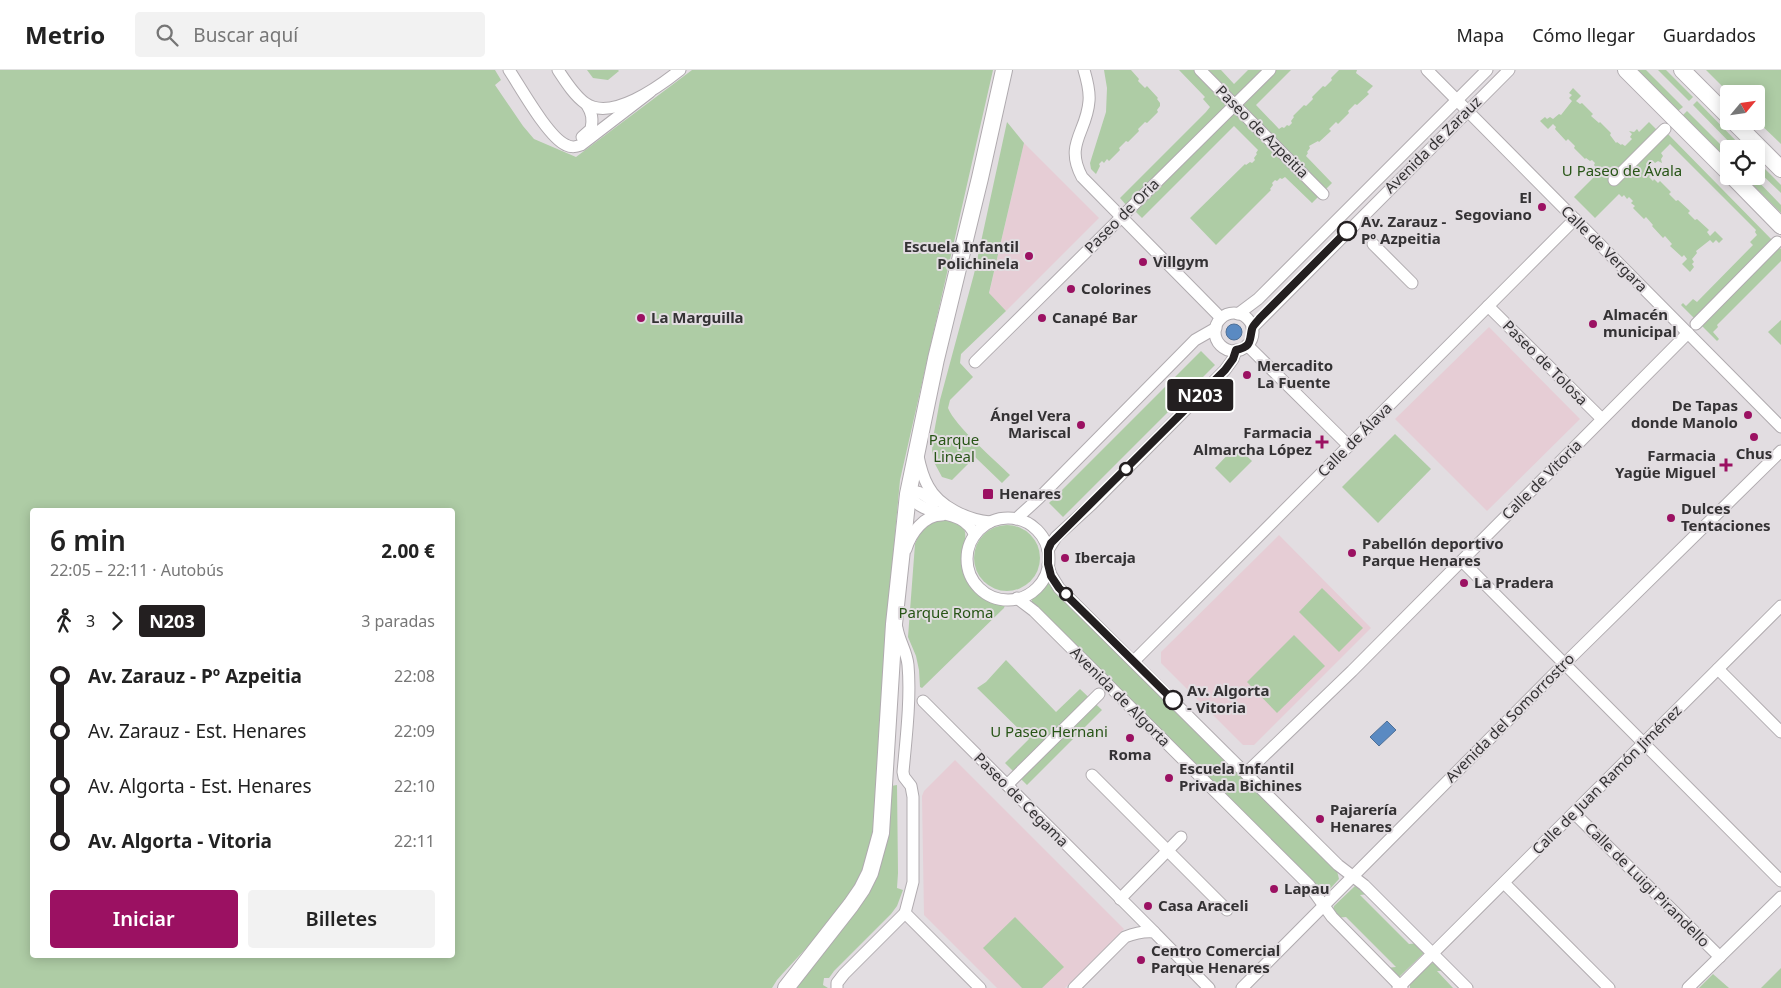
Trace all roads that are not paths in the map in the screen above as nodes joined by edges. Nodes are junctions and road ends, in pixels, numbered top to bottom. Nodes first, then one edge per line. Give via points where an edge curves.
1 (509, 70) edge
2 (558, 70) edge
3 (680, 70) edge
4 (1004, 70) edge
5 (1084, 70) edge
6 (1200, 70) edge
7 (1270, 70) edge
8 (1427, 70) edge
9 (1487, 70) edge
10 (1509, 70) edge
11 (1626, 70) edge
12 (1682, 70) edge
13 (647, 93) junction
14 (1457, 100) junction
15 (587, 105) junction
16 (1235, 105) junction
17 (1720, 108) edge
18 (1468, 110) junction
19 (1665, 129) dead end
20 (1742, 130) edge
21 (561, 143) junction
22 (1720, 164) edge
23 (1781, 168) edge
24 (1614, 180) dead end
25 (1741, 185) edge
26 (1324, 194) dead end
27 (1121, 218) junction
28 (1575, 220) junction
29 (1781, 226) edge
30 (1778, 242) dead end
31 (1373, 244) dead end
32 (1412, 283) dead end
33 (1488, 306) junction
34 (1238, 314) junction
35 (1218, 323) junction
36 (1696, 324) dead end
37 (1252, 328) junction
38 (1688, 333) junction
39 (1247, 345) junction
40 (1236, 350) junction
41 (975, 362) dead end
42 (1602, 419) junction
43 (1781, 427) edge
44 (1349, 446) junction
45 (916, 448) junction
46 (1781, 451) edge
47 (908, 492) junction
48 (950, 511) junction
49 (1016, 519) junction
50 (990, 522) junction
51 (975, 535) junction
52 (1048, 550) junction
53 (1462, 561) junction
54 (1048, 564) junction
55 (900, 568) junction
56 (1017, 598) junction
57 (1781, 606) edge
58 (895, 616) junction
59 (1134, 661) junction
60 (1564, 664) junction
61 (1718, 669) junction
62 (1099, 694) dead end
63 (923, 702) dead end
64 (1781, 732) edge
65 (1644, 743) junction
66 (1246, 773) junction
67 (1092, 775) dead end
68 (1007, 785) junction
69 (1574, 813) junction
70 (1181, 837) dead end
71 (1168, 850) junction
72 (1353, 877) junction
73 (1781, 881) edge
74 (1504, 883) junction
75 (1781, 897) edge
76 (1120, 899) junction
77 (1323, 906) junction
78 (1227, 910) dead end
79 (905, 913) junction
80 (1154, 932) junction
81 (1433, 953) junction
82 (1720, 957) junction
83 (1400, 987) edge
84 (786, 988) edge
85 (837, 988) edge
86 (980, 988) edge
87 (1074, 988) edge
88 (1208, 988) edge
89 (1242, 988) edge
90 (1467, 988) edge
91 (1609, 988) edge
92 (1688, 988) edge

1 - 21 street
2 - 15 street via 576,96
3 - 13 street
4 - 45 street
5 - 27 street via 1089,102 1075,144 1075,161 1085,181
6 - 16 street, Paseo de Azpeitia
7 - 16 street, Paseo de Oria
8 - 14 street, Calle de Vergara
9 - 14 street, Avenida de Zarauz
10 - 18 street, Avenida de Zarauz
11 - 22 street
12 - 17 street
13 - 15 street via 611,107
13 - 21 street via 581,145 574,147
14 - 18 street, Calle de Vergara
14 - 34 street, Avenida de Zarauz via 1258,299
15 - 21 street via 592,114 591,129 573,142
16 - 26 street, Paseo de Azpeitia
16 - 27 street, Paseo de Oria
18 - 28 street, Calle de Vergara
18 - 37 street, Avenida de Zarauz
19 - 24 street
20 - 23 street
25 - 29 street
27 - 35 street
27 - 41 street, Paseo de Oria
28 - 33 street, Calle de Álava
28 - 38 street, Calle de Vergara
30 - 36 street
31 - 32 street
33 - 42 street, Paseo de Tolosa
33 - 44 street, Calle de Álava
34 - 35 street, Avenida de Zarauz via 1229,314
34 - 37 street via 1247,319
35 - 40 street via 1216,336 1220,344
35 - 49 street, Avenida de Zarauz via 1195,340
37 - 39 street, Avenida de Zarauz via 1252,337
38 - 42 street, Calle de Vitoria
38 - 43 street, Calle de Vergara
39 - 40 street
39 - 44 street
40 - 52 street via 1225,370 1056,537
42 - 53 street, Calle de Vitoria
44 - 59 street, Calle de Álava
45 - 47 street
45 - 48 street via 928,486
46 - 60 street, Avenida del Somorrostro
47 - 48 street via 916,490
47 - 55 street
48 - 50 street
48 - 51 street via 967,523
48 - 55 street via 928,518 917,528 908,541
49 - 50 street
49 - 52 street via 1027,522 1036,530
50 - 51 street
51 - 56 street via 967,558 975,582 987,594
52 - 54 street
53 - 60 street
53 - 66 street, Calle de Vitoria
54 - 56 street via 1036,588
54 - 59 street via 1059,588
55 - 58 street
56 - 77 street, Avenida de Algorta via 1309,884
57 - 61 street, Calle de Juan Ramón Jiménez
58 - 79 street via 908,666 903,772 913,797 913,882
58 - 84 street via 881,833 876,854 870,873 851,905
59 - 66 street
60 - 65 street
60 - 72 street, Avenida del Somorrostro
61 - 64 street
61 - 65 street, Calle de Juan Ramón Jiménez
62 - 68 street
63 - 68 street, Paseo de Cegama
65 - 69 street, Calle de Juan Ramón Jiménez
65 - 73 street
66 - 72 street
67 - 71 street
68 - 76 street, Paseo de Cegama
69 - 74 street, Calle de Juan Ramón Jiménez
69 - 82 street, Calle de Luigi Pirandello
70 - 71 street
71 - 76 street
71 - 78 street
72 - 77 street, Avenida del Somorrostro
72 - 81 street
74 - 81 street, Calle de Juan Ramón Jiménez
74 - 91 street
75 - 82 street
76 - 80 street, Paseo de Cegama
77 - 83 street, Avenida de Algorta
77 - 89 street, Avenida del Somorrostro
79 - 85 street via 844,974
79 - 86 street
80 - 87 street via 1126,937
80 - 88 street, Paseo de Cegama
81 - 83 street, Calle de Juan Ramón Jiménez
81 - 90 street
82 - 92 street

